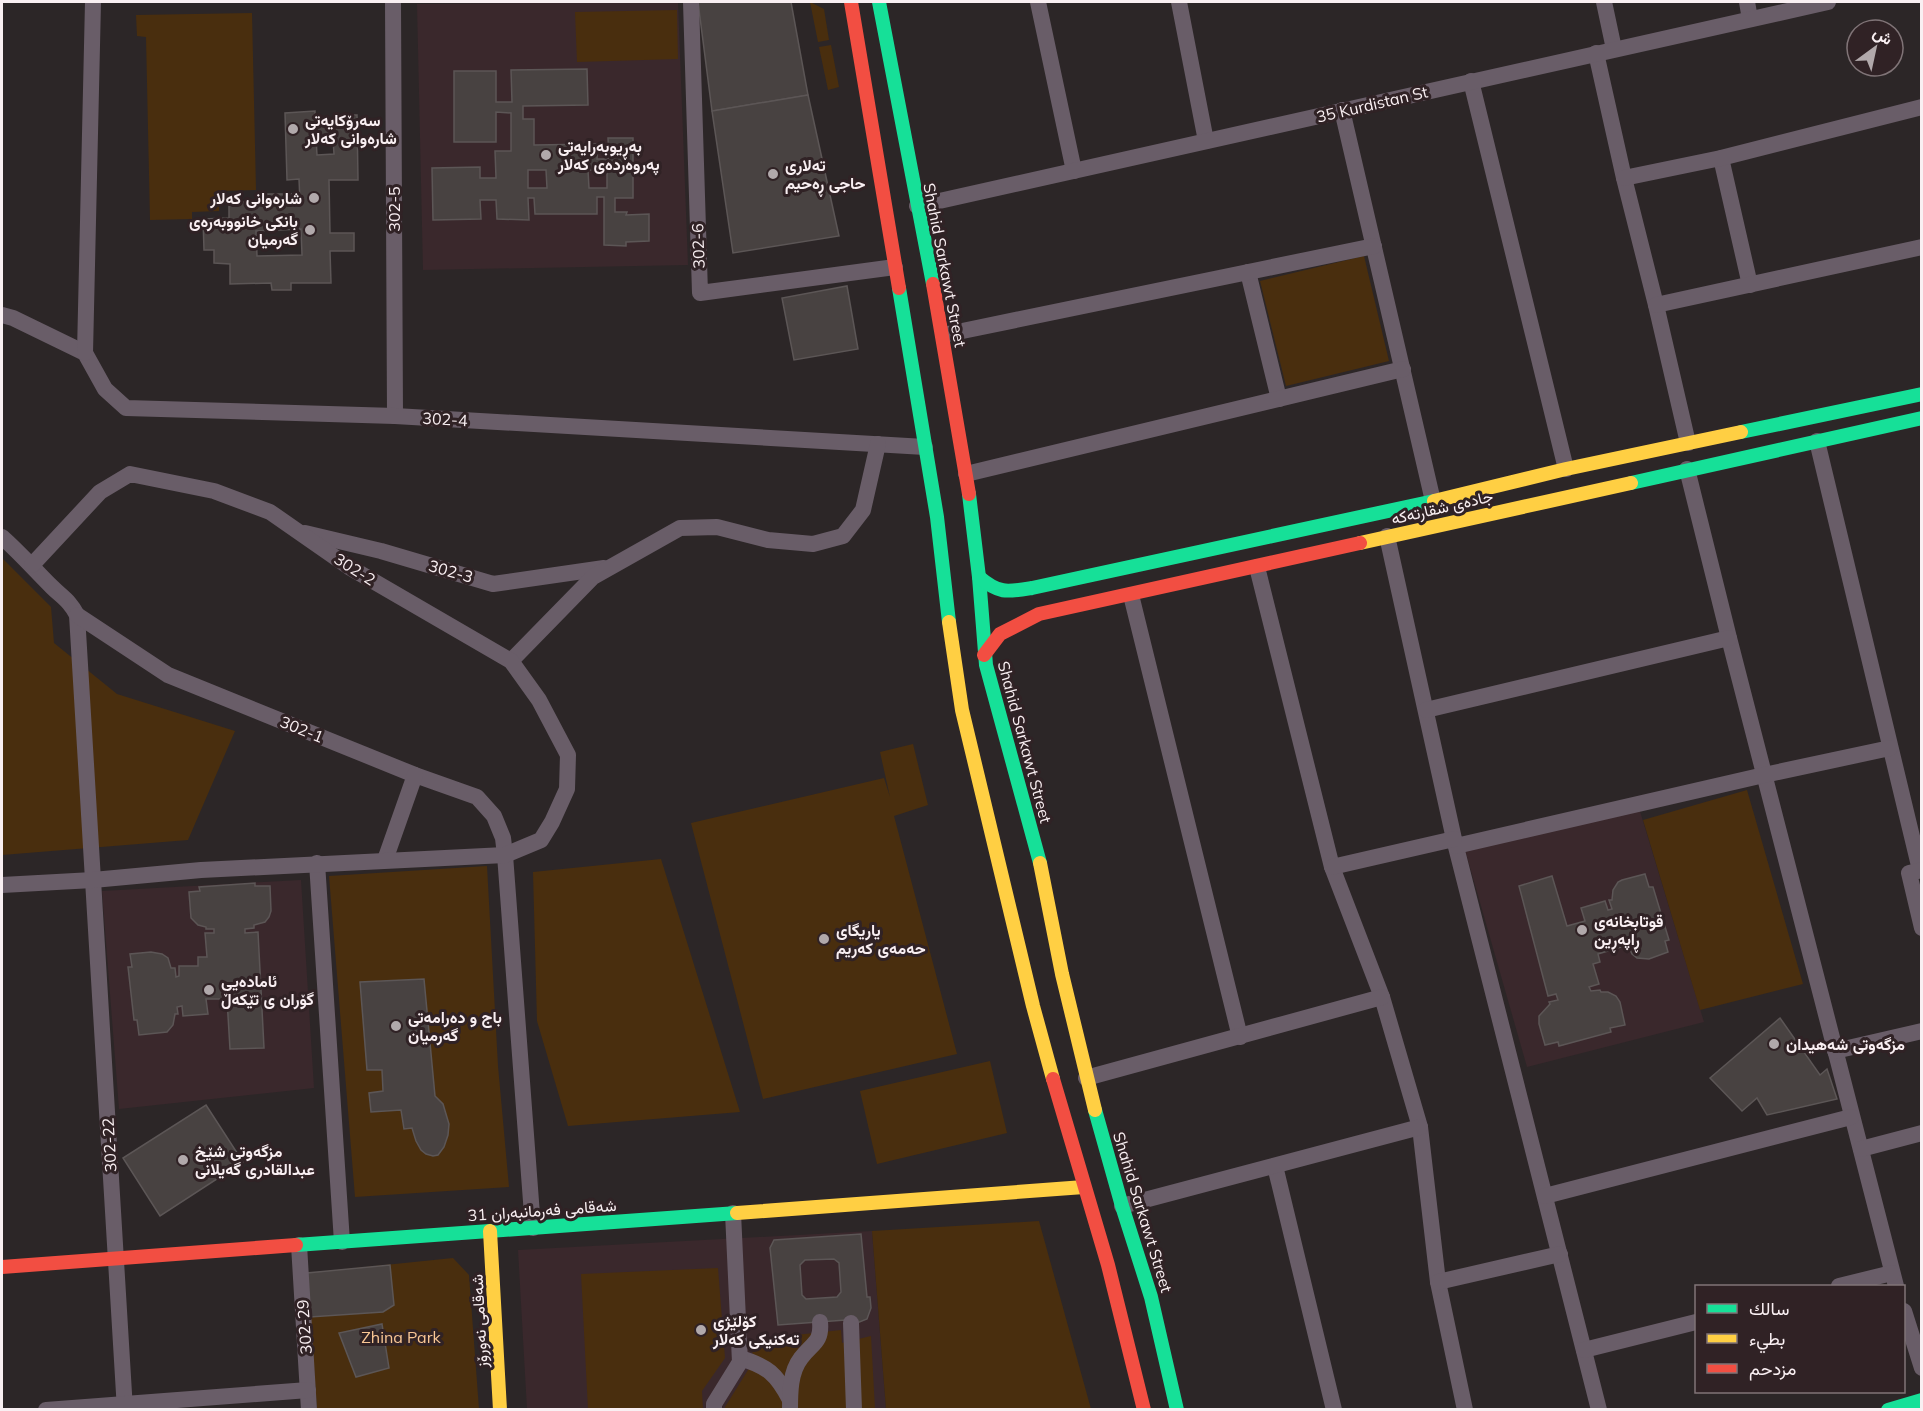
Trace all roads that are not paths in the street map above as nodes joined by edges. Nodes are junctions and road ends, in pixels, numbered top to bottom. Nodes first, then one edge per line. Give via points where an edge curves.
1 (93, 2) edge
2 (393, 2) edge
3 (690, 2) edge
4 (879, 2) edge
5 (1038, 2) edge
6 (1179, 2) edge
7 (1604, 2) edge
8 (1747, 2) edge
9 (1827, 2) edge
10 (846, 6) edge
11 (1750, 19) junction
12 (1614, 49) junction
13 (1596, 53) junction
14 (1471, 81) junction
15 (1922, 107) edge
16 (1342, 110) junction
17 (1206, 141) junction
18 (1721, 158) junction
19 (1074, 171) junction
20 (1624, 178) junction
21 (917, 206) junction
22 (1374, 246) junction
23 (1922, 247) edge
24 (895, 267) junction
25 (1248, 272) junction
26 (1750, 285) junction
27 (1656, 305) junction
28 (2, 315) edge
29 (943, 335) junction
30 (85, 353) junction
31 (1403, 369) junction
32 (1922, 394) edge
33 (1279, 399) junction
34 (394, 416) junction
35 (1922, 418) edge
36 (1817, 441) junction
37 (1688, 443) junction
38 (878, 444) junction
39 (925, 447) junction
40 (1566, 469) junction
41 (1687, 469) junction
42 (966, 474) junction
43 (1433, 501) junction
44 (295, 530) junction
45 (1387, 536) junction
46 (2, 537) edge
47 (32, 565) junction
48 (610, 567) junction
49 (1257, 567) junction
50 (979, 577) junction
51 (1032, 588) junction
52 (1131, 595) junction
53 (1039, 614) junction
54 (76, 615) junction
55 (1729, 638) junction
56 (984, 655) junction
57 (511, 662) junction
58 (1426, 710) junction
59 (1890, 748) junction
60 (415, 775) junction
61 (1764, 775) junction
62 (1455, 842) junction
63 (505, 855) junction
64 (385, 860) junction
65 (317, 863) junction
66 (1332, 867) junction
67 (1921, 870) edge
68 (93, 880) junction
69 (2, 885) edge
70 (1922, 928) edge
71 (1382, 998) junction
72 (1922, 1031) edge
73 (1240, 1037) junction
74 (1835, 1051) junction
75 (1086, 1078) junction
76 (1851, 1117) junction
77 (1420, 1126) junction
78 (1922, 1133) edge
79 (1861, 1149) junction
80 (1275, 1166) junction
81 (1084, 1187) junction
82 (1545, 1196) junction
83 (1122, 1206) junction
84 (734, 1213) junction
85 (533, 1228) junction
86 (490, 1231) junction
87 (342, 1242) junction
88 (298, 1245) junction
89 (1560, 1254) junction
90 (115, 1258) junction
91 (2, 1267) edge
92 (1894, 1280) edge
93 (1438, 1282) junction
94 (1855, 1285) edge
95 (1905, 1314) edge
96 (820, 1322) dead end
97 (1695, 1322) edge
98 (851, 1323) dead end
99 (1584, 1350) junction
100 (740, 1358) junction
101 (1922, 1368) edge
102 (308, 1389) junction
103 (1922, 1401) edge
104 (790, 1405) edge
105 (124, 1407) edge
106 (46, 1410) edge
107 (309, 1410) edge
108 (500, 1410) edge
109 (714, 1410) edge
110 (854, 1410) edge
111 (1144, 1410) edge
112 (1177, 1410) edge
113 (1334, 1410) edge
114 (1465, 1410) edge
115 (1599, 1410) edge
116 (1888, 1410) edge

1 - 30 street
2 - 34 street, 302-5
3 - 24 street, 302-6 via 700,293
4 - 21 main road, Shahid Sarkawt Street
5 - 19 street
6 - 17 street
7 - 12 street
8 - 11 street
9 - 11 street, 35 Kurdistan St
10 - 24 main road via 856,30
11 - 12 street, 35 Kurdistan St
12 - 13 street, 35 Kurdistan St
13 - 14 street, 35 Kurdistan St
13 - 20 street
14 - 16 street, 35 Kurdistan St
14 - 40 street
15 - 18 street
16 - 17 street, 35 Kurdistan St
16 - 22 street
17 - 19 street, 35 Kurdistan St
18 - 20 street
18 - 26 street
19 - 21 street, 35 Kurdistan St
20 - 27 street
21 - 29 main road, Shahid Sarkawt Street
22 - 25 street
22 - 31 street
23 - 26 street
24 - 39 main road
25 - 29 street
25 - 33 street
26 - 27 street
27 - 37 street
28 - 30 street
29 - 42 main road, Shahid Sarkawt Street
30 - 34 street, 302-4 via 105,389 126,408
31 - 33 street
31 - 43 street
32 - 37 main road, جادەی شقارتەکە
33 - 42 street
34 - 38 street, 302-4
35 - 36 main road, جادەی شقارتەکە
36 - 41 main road, جادەی شقارتەکە
36 - 59 street
37 - 40 main road, جادەی شقارتەکە
38 - 39 street, 302-4
38 - 48 street via 863,510 843,536 813,544 768,540 717,527 680,528
39 - 81 main road via 964,720 1033,1006
40 - 43 main road, جادەی شقارتەکە
41 - 45 main road, جادەی شقارتەکە
41 - 55 street
42 - 50 main road, Shahid Sarkawt Street
43 - 51 main road, جادەی شقارتەکە
44 - 47 street, 302-2 via 270,512 214,491 130,474 100,492
44 - 48 street, 302-3 via 493,584
44 - 57 street, 302-2 via 349,567
45 - 49 main road, جادەی شقارتەکە
45 - 58 street
46 - 47 street, 302-1
47 - 54 street, 302-1 via 71,603
48 - 57 street via 593,577
49 - 52 main road, جادەی شقارتەکە
49 - 66 street
50 - 51 main road, جادەی شقارتەکە via 993,589
50 - 56 main road, Shahid Sarkawt Street
51 - 53 main road
52 - 53 main road, جادەی شقارتەکە
52 - 73 street
53 - 56 main road, جادەی شقارتەکە via 1000,634
54 - 60 street, 302-1 via 168,675
54 - 68 street, 302-22
55 - 58 street
55 - 61 street
56 - 75 main road, Shahid Sarkawt Street via 1040,862
57 - 63 street, 302-2 via 538,700 568,755 567,789 541,840
58 - 62 street
59 - 61 street
59 - 67 street
60 - 63 street, 302-1 via 477,797 494,816
60 - 64 street
61 - 62 street
61 - 74 street
62 - 66 street
62 - 82 street
63 - 64 street
63 - 85 street, 302-1
64 - 65 street
65 - 68 street
65 - 87 street
66 - 71 street
67 - 70 street via 1909,873
68 - 69 street
68 - 90 street, 302-22
71 - 73 street
71 - 77 street
72 - 74 street
73 - 75 street
74 - 76 street
75 - 83 main road, Shahid Sarkawt Street
76 - 79 street
76 - 82 street
77 - 80 street
77 - 93 street
78 - 79 street
79 - 92 street
80 - 83 street
80 - 113 street
81 - 84 main road, شەقامی فەرمانبەران 31
81 - 111 main road
82 - 89 street
83 - 112 main road, Shahid Sarkawt Street via 1151,1297
84 - 85 main road, شەقامی فەرمانبەران 31
84 - 100 street
85 - 86 main road, شەقامی فەرمانبەران 31
86 - 87 main road, شەقامی فەرمانبەران 31
86 - 108 main road, شەقامی نەورۆز
87 - 88 main road, شەقامی فەرمانبەران 31
88 - 90 main road, شەقامی فەرمانبەران 31
88 - 102 street, 302-29
89 - 93 street
89 - 99 street
90 - 91 main road, شەقامی فەرمانبەران 31
90 - 105 street, 302-22
92 - 94 street
93 - 114 street
95 - 101 street
96 - 104 street via 821,1334 794,1371
97 - 99 street
98 - 110 street
99 - 115 street
100 - 104 street via 774,1373
100 - 109 street
102 - 105 street
102 - 107 street, 302-29
103 - 116 main road
105 - 106 street

